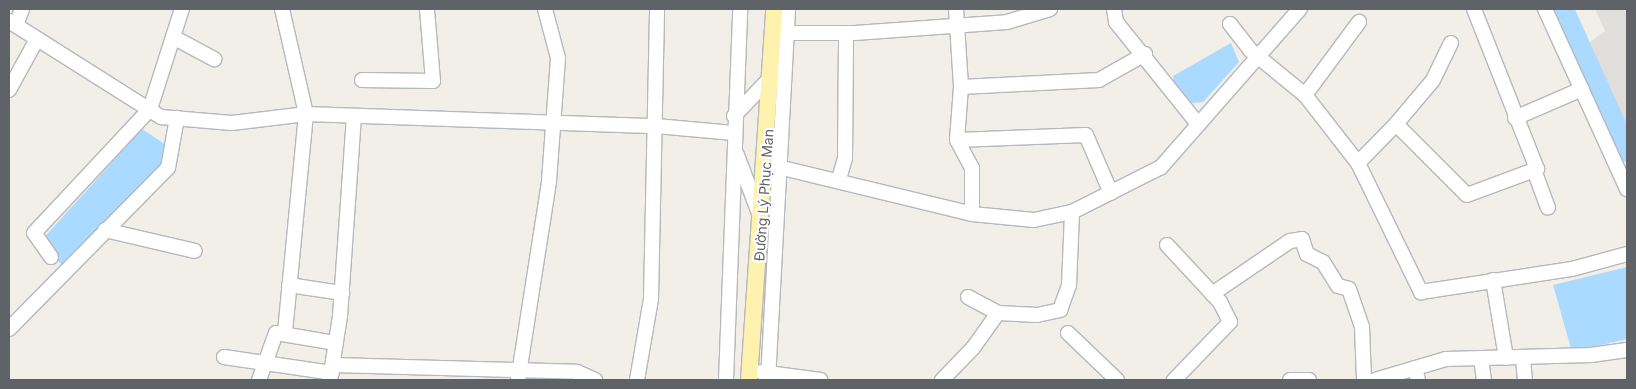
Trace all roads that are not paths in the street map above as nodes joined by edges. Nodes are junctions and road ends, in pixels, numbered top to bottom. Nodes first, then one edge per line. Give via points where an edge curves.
1 (22, 9) edge
2 (182, 9) edge
3 (282, 9) edge
4 (427, 9) edge
5 (546, 9) edge
6 (657, 9) edge
7 (740, 9) edge
8 (774, 9) edge
9 (788, 9) edge
10 (956, 9) edge
11 (1050, 9) edge
12 (1114, 9) edge
13 (1300, 9) edge
14 (1474, 9) edge
15 (1545, 9) edge
16 (1359, 22) dead end
17 (13, 23) edge
18 (958, 24) junction
19 (1230, 24) dead end
20 (780, 33) junction
21 (846, 33) junction
22 (173, 37) junction
23 (37, 38) junction
24 (1451, 43) dead end
25 (1145, 54) junction
26 (1256, 55) junction
27 (214, 59) dead end
28 (771, 76) junction
29 (362, 80) dead end
30 (961, 87) junction
31 (1582, 89) junction
32 (9, 90) edge
33 (1305, 96) junction
34 (150, 109) junction
35 (306, 114) junction
36 (354, 116) junction
37 (734, 116) junction
38 (177, 118) junction
39 (1515, 118) junction
40 (550, 123) junction
41 (1198, 124) junction
42 (1396, 124) junction
43 (656, 126) junction
44 (734, 140) junction
45 (957, 140) junction
46 (1358, 163) junction
47 (774, 165) junction
48 (1534, 170) junction
49 (839, 179) junction
50 (1627, 188) edge
51 (1111, 193) junction
52 (1548, 208) dead end
53 (1072, 212) junction
54 (972, 214) junction
55 (762, 222) junction
56 (105, 230) junction
57 (1167, 245) dead end
58 (195, 251) dead end
59 (1627, 254) edge
60 (51, 257) dead end
61 (1493, 280) junction
62 (289, 285) junction
63 (342, 293) junction
64 (1212, 294) junction
65 (968, 296) dead end
66 (998, 312) junction
67 (9, 330) edge
68 (1068, 333) dead end
69 (285, 334) junction
70 (336, 343) junction
71 (1627, 350) edge
72 (224, 356) dead end
73 (1506, 358) junction
74 (1523, 358) junction
75 (1480, 359) junction
76 (266, 362) junction
77 (332, 373) edge
78 (1416, 374) edge
79 (519, 375) edge
80 (749, 375) edge
81 (768, 377) edge
82 (260, 380) edge
83 (595, 380) edge
84 (637, 380) edge
85 (726, 380) edge
86 (820, 380) edge
87 (942, 380) edge
88 (1117, 380) edge
89 (1174, 380) edge
90 (1290, 380) edge
91 (1309, 380) edge
92 (1364, 380) edge
93 (1375, 380) edge
94 (1484, 380) edge
95 (1526, 380) edge

1 - 17 street
2 - 22 street
3 - 35 street
4 - 29 street via 433,81
5 - 40 street via 558,58
6 - 43 street
7 - 37 street
8 - 20 main road, Đường Lý Phục Man
9 - 20 street
10 - 18 street
11 - 18 street via 1007,22
12 - 25 street via 1116,22
13 - 26 street
14 - 39 street
15 - 31 street
16 - 33 street
17 - 23 street
18 - 21 street
18 - 30 street
19 - 26 street
20 - 21 street
20 - 28 main road, Đường Lý Phục Man
20 - 47 street
21 - 49 street via 845,158
22 - 27 street
22 - 34 street
23 - 32 street
23 - 34 street
24 - 42 street via 1433,80
25 - 30 street via 1099,80
25 - 41 street
26 - 33 street
26 - 41 street
28 - 37 street
28 - 47 main road, Đường Lý Phục Man
30 - 45 street
31 - 39 street
31 - 50 street
33 - 46 street
34 - 38 street via 162,117
34 - 60 street via 34,233
35 - 36 street
35 - 38 street via 232,123
35 - 62 street
36 - 40 street
36 - 63 street
37 - 44 street
38 - 56 street via 168,168
39 - 48 street via 1537,169
40 - 43 street
40 - 79 street via 549,181
41 - 51 street via 1161,167
42 - 46 street
42 - 48 street via 1467,195
43 - 44 street
43 - 84 street via 651,299
44 - 55 street
44 - 85 street
45 - 51 street via 1086,135
45 - 54 street via 972,168
46 - 61 street via 1421,292
47 - 49 street
47 - 55 main road, Đường Lý Phục Man
47 - 81 street
48 - 52 street
49 - 54 street
51 - 53 street
53 - 54 street via 1034,220
53 - 66 street via 1069,284 1060,310 1037,315
55 - 80 main road, Đường Lý Phục Man
56 - 58 street
56 - 67 street
57 - 64 street
59 - 61 street via 1572,269
61 - 73 street
62 - 63 street
62 - 69 street
63 - 70 street
64 - 89 street via 1230,322
64 - 92 street via 1290,241 1302,239 1307,254 1324,262 1338,286 1349,289 1362,327
65 - 66 street
66 - 87 street via 973,348
68 - 88 street
69 - 70 street
69 - 76 street via 276,333
70 - 77 street
71 - 74 street
72 - 76 street
73 - 74 street
73 - 75 street
74 - 95 street
75 - 78 street via 1446,359
75 - 94 street
76 - 77 street
76 - 82 street
77 - 79 street
78 - 93 street
79 - 83 street via 577,372
80 - 81 street
81 - 86 street
90 - 91 street

